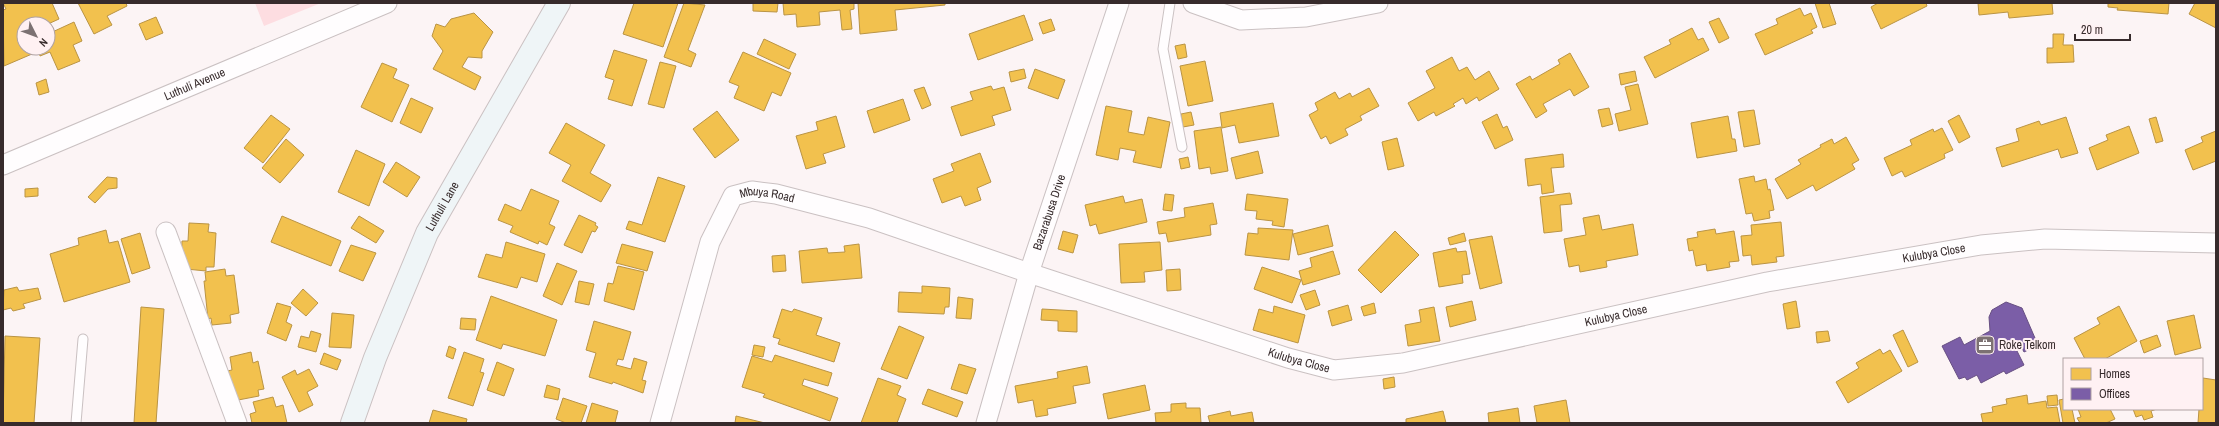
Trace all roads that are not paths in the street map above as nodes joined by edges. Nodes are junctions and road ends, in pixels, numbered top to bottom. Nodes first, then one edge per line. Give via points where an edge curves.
1 (387, 3) edge
2 (559, 3) edge
3 (1119, 3) edge
4 (1170, 3) edge
5 (1193, 3) edge
6 (1378, 3) edge
7 (1182, 147) dead end
8 (3, 165) edge
9 (166, 232) dead end
10 (2216, 243) edge
11 (1029, 273) junction
12 (84, 339) dead end
13 (76, 423) edge
14 (237, 423) edge
15 (352, 423) edge
16 (660, 423) edge
17 (986, 423) edge

1 - 8 street, Luthuli Avenue
2 - 15 street, Luthuli Lane via 427,233 375,358
3 - 11 street, Bazarabusa Drive
4 - 7 lane via 1163,49
5 - 6 street via 1241,20 1306,17
9 - 14 street
10 - 11 street, Kulubya Close via 2045,239 1981,244 1767,282 1403,363 1334,370 1288,358
11 - 16 street, Mbuya Road via 869,218 776,194 752,191 733,196 710,242
11 - 17 street, Bazarabusa Drive
12 - 13 lane

